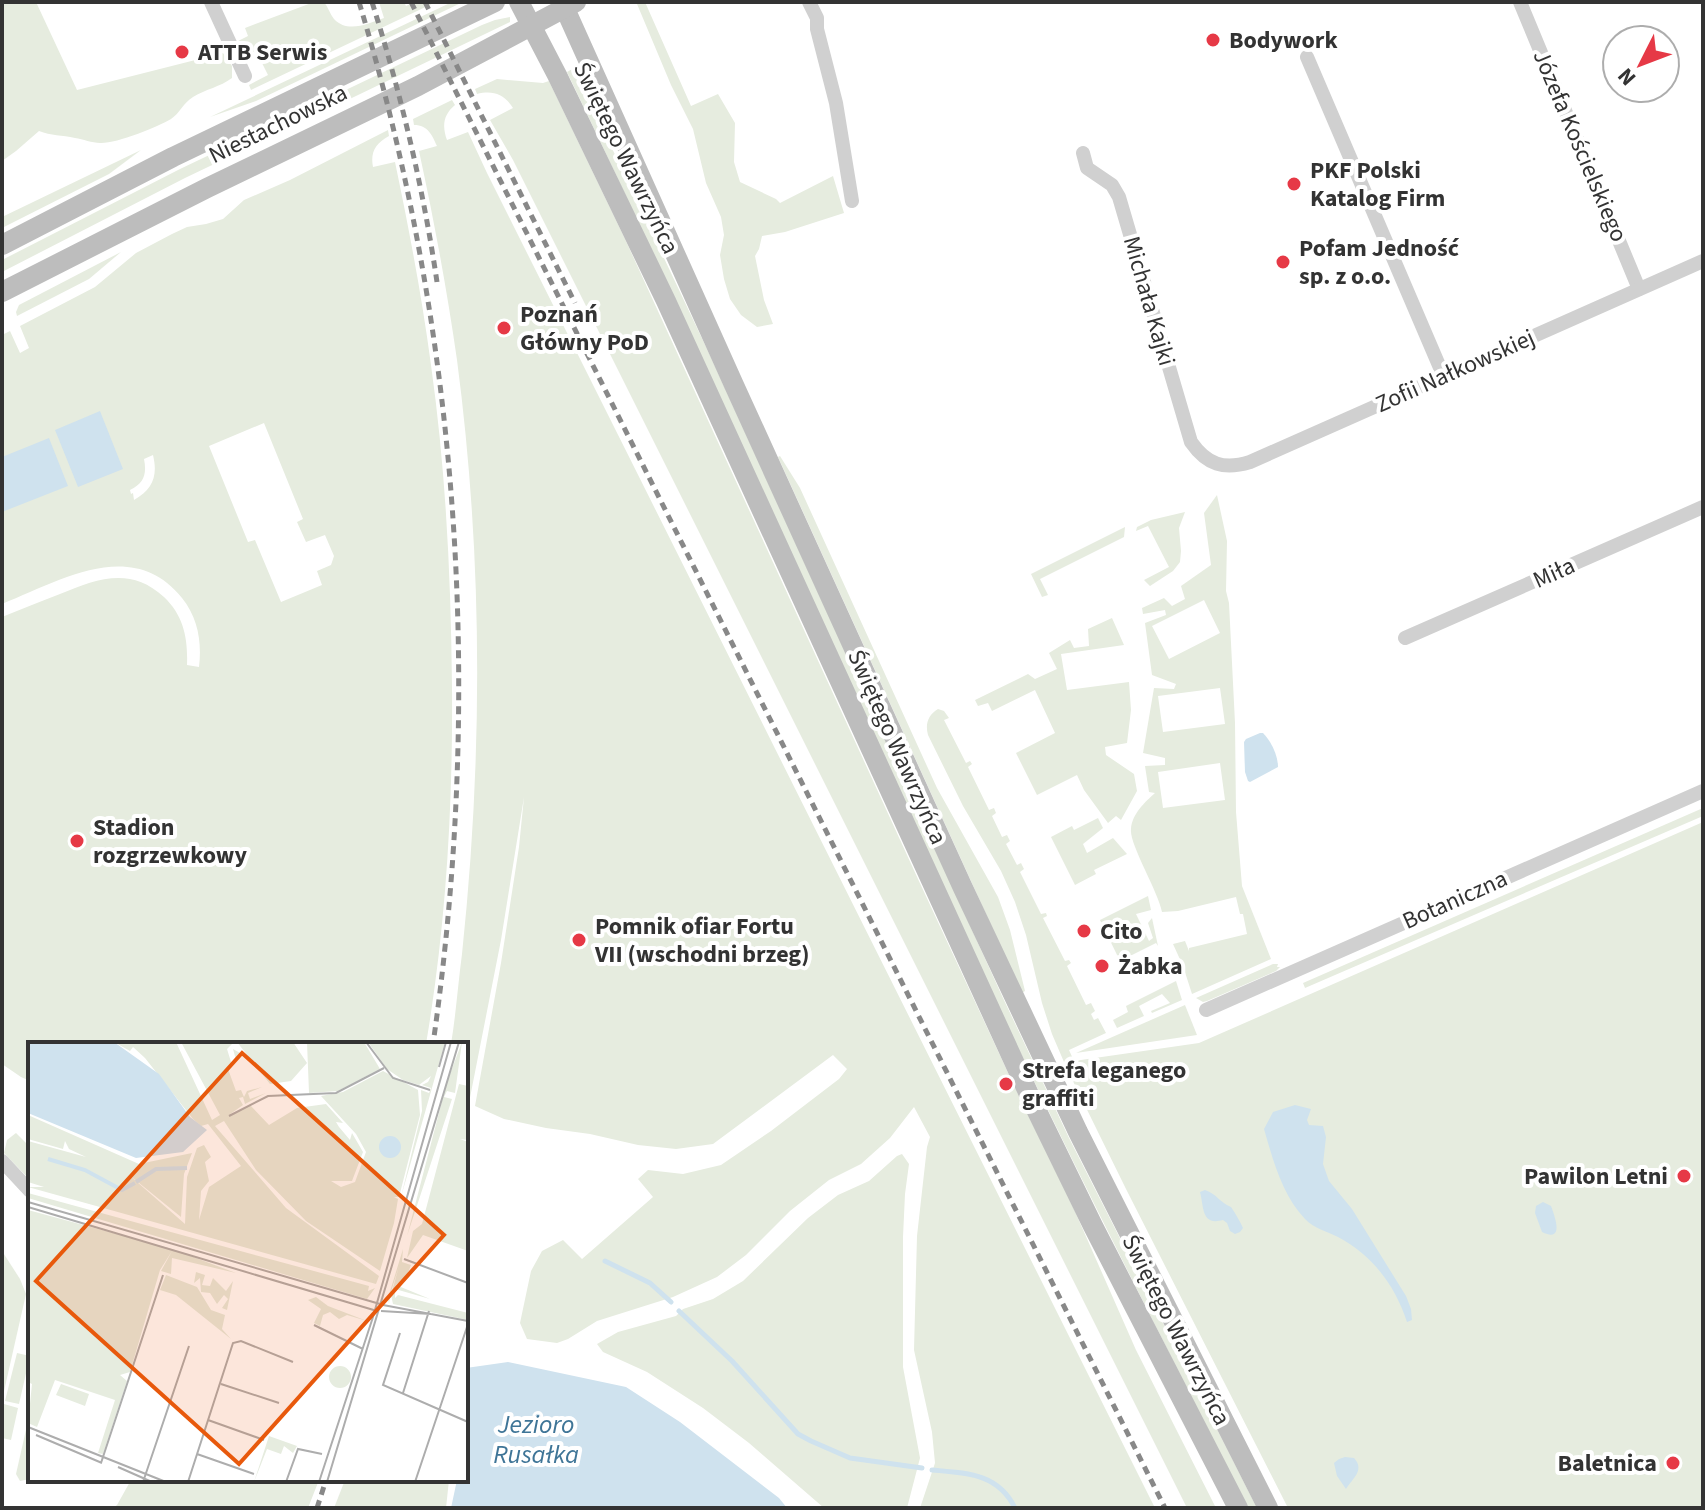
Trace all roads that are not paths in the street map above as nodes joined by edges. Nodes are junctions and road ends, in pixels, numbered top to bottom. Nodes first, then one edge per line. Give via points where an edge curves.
1 (211, 2) edge
2 (519, 2) edge
3 (809, 2) edge
4 (1520, 2) edge
5 (568, 4) edge
6 (489, 5) edge
7 (532, 26) junction
8 (1307, 57) dead end
9 (245, 76) dead end
10 (1083, 153) dead end
11 (852, 201) dead end
12 (2, 245) edge
13 (1703, 261) edge
14 (1639, 289) junction
15 (2, 292) edge
16 (1444, 377) junction
17 (1205, 458) joint
18 (1703, 507) edge
19 (1405, 638) dead end
20 (1703, 791) edge
21 (1206, 1010) dead end
22 (2, 1161) edge
23 (28, 1189) edge
24 (1238, 1508) edge
25 (1268, 1508) edge

1 - 9 street
2 - 7 main road, Świętego Wawrzyńca
3 - 11 street via 836,103
4 - 14 street, Józefa Kościelskiego
5 - 7 main road, Niestachowska
5 - 25 main road, Świętego Wawrzyńca via 963,888 1078,1132
6 - 12 main road, Niestachowska
7 - 15 main road, Niestachowska
7 - 24 main road, Świętego Wawrzyńca via 666,301 1032,1101
8 - 16 street
10 - 17 street, Michała Kajki via 1087,168 1112,185 1119,197 1187,431
13 - 14 street, Zofii Nałkowskiej
14 - 16 street, Zofii Nałkowskiej
16 - 17 street, Zofii Nałkowskiej via 1250,462 1228,467
18 - 19 street, Miła
20 - 21 street, Botaniczna
22 - 23 street

